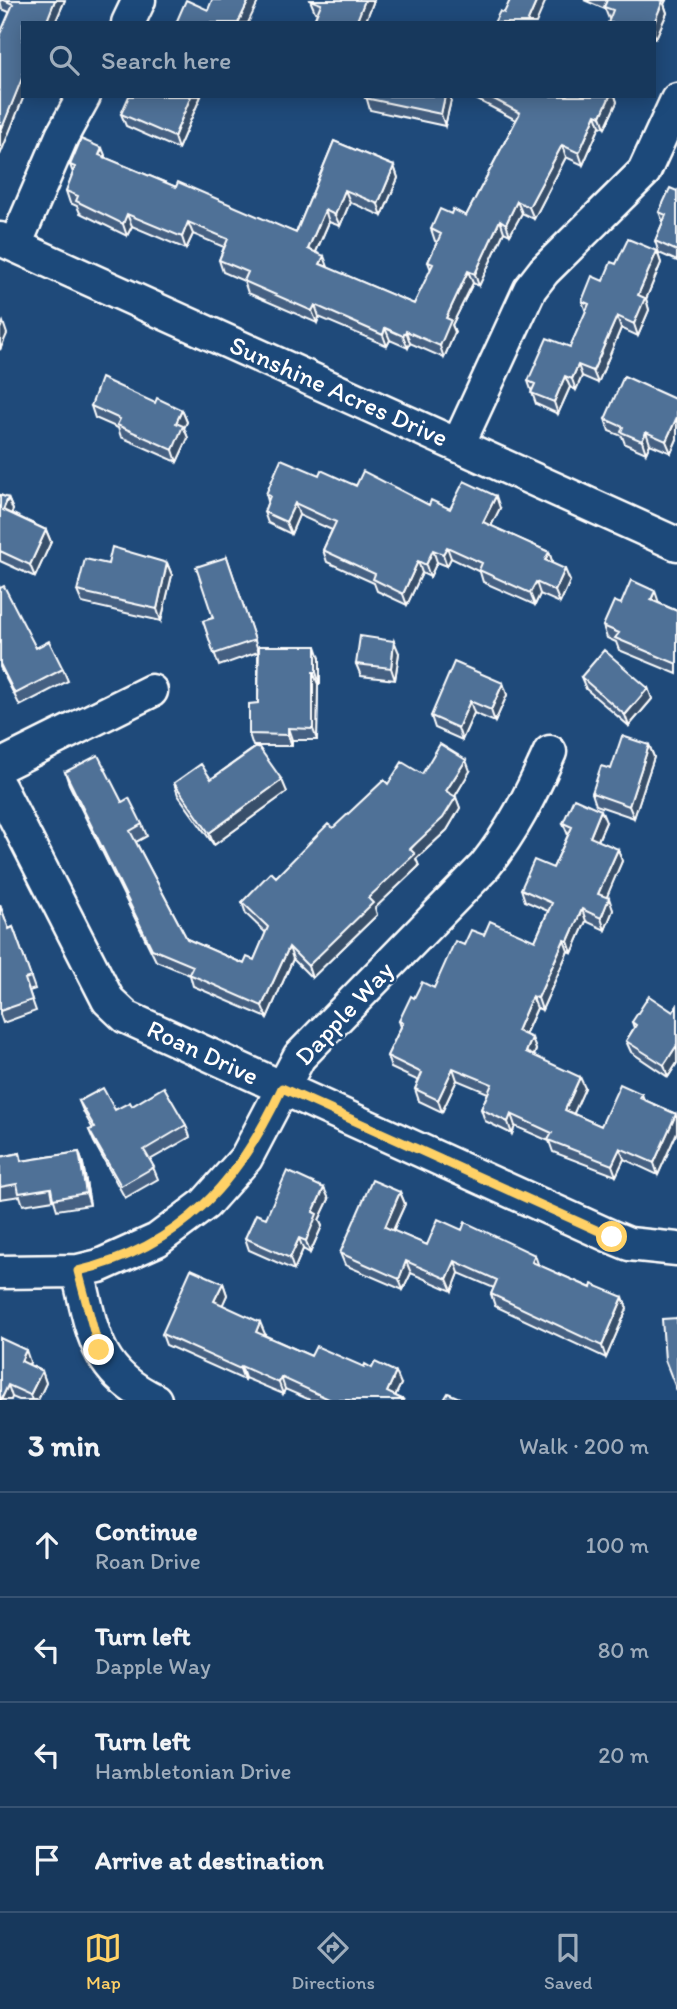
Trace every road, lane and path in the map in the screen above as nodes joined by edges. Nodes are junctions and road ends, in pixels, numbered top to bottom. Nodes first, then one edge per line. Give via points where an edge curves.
1 (139, 0) edge
2 (129, 21) edge
3 (83, 98) edge
4 (677, 100) edge
5 (7, 242) edge
6 (458, 445) junction
7 (677, 544) edge
8 (151, 691) dead end
9 (550, 752) dead end
10 (0, 766) edge
11 (0, 788) edge
12 (10, 835) edge
13 (282, 1088) junction
14 (677, 1250) edge
15 (78, 1271) junction
16 (0, 1272) edge
17 (155, 1400) edge

1 - 2 street
3 - 5 street
4 - 6 street via 644,172 530,289
5 - 6 street, Sunshine Acres Drive
6 - 7 street, Sunshine Acres Drive
8 - 10 street
9 - 13 street, Dapple Way via 523,812 495,853 299,1057
11 - 12 street, Roan Drive
12 - 13 street, Roan Drive via 116,1010
13 - 14 street, Roan Drive via 629,1244
13 - 15 street, Dapple Way via 246,1157 205,1204 148,1245
15 - 16 street, Dapple Way
15 - 17 street via 93,1331 108,1366 122,1381

